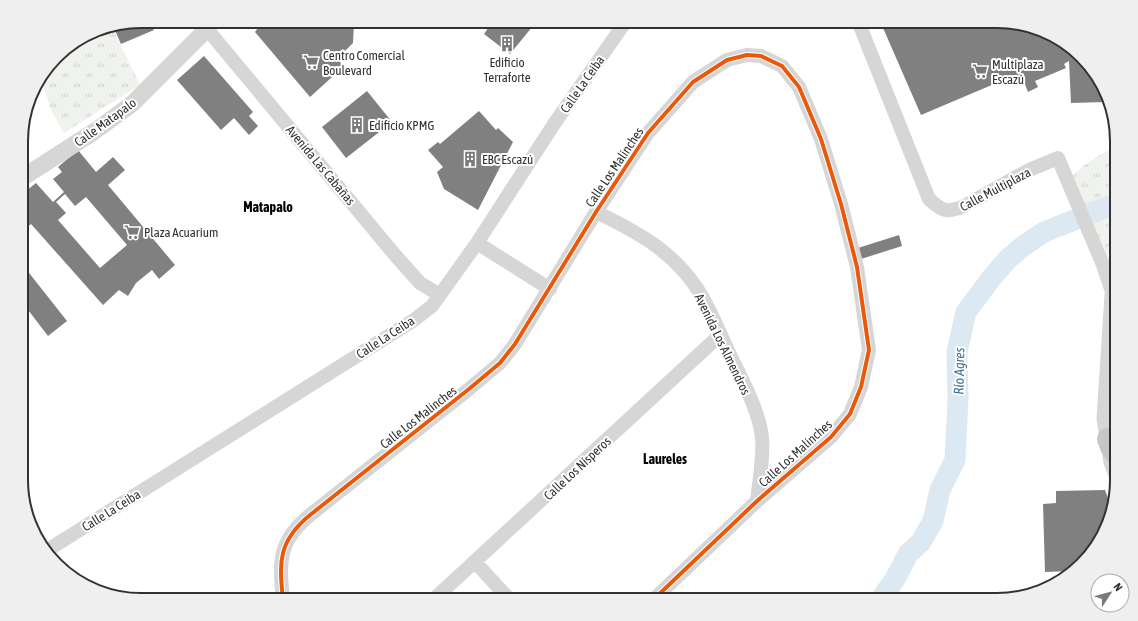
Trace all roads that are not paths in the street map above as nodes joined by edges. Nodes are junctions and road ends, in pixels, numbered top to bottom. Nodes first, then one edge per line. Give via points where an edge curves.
1 (207, 28) edge
2 (212, 28) edge
3 (621, 28) edge
4 (861, 28) edge
5 (28, 174) edge
6 (596, 212) junction
7 (477, 243) junction
8 (1100, 259) junction
9 (1110, 265) edge
10 (1110, 282) edge
11 (550, 289) junction
12 (440, 295) junction
13 (720, 335) junction
14 (1110, 354) edge
15 (1110, 439) edge
16 (757, 501) junction
17 (50, 548) edge
18 (475, 562) junction
19 (282, 593) edge
20 (441, 593) edge
21 (504, 593) edge
22 (660, 593) edge

1 - 5 street, Calle Matapalo via 132,104
2 - 12 street, Avenida Las Cabañas via 395,255 420,283
3 - 7 street, Calle La Ceiba via 554,124
4 - 8 street, Calle Multiplaza via 925,192 937,207 944,211 964,206 1029,170 1058,158
6 - 11 street, Calle Los Malinches
6 - 13 street, Avenida Los Almendros via 655,244 680,266 702,298
6 - 16 street, Calle Los Malinches via 648,133 693,82 727,60 747,55 761,56 782,66 799,87 821,139 841,204 857,267 869,350 861,387 850,414 831,437
7 - 11 street
7 - 12 street, Calle La Ceiba
8 - 9 street
8 - 10 street, Calle Multiplaza
11 - 19 street, Calle Los Malinches via 500,363 294,530 288,538 281,559
12 - 17 street, Calle La Ceiba via 432,306 414,320
13 - 16 street, Avenida Los Almendros via 747,389 762,437
13 - 18 street, Calle Los Nísperos
14 - 15 street via 1105,420
16 - 22 street, Calle Los Malinches
18 - 20 street, Calle Los Nísperos
18 - 21 street

